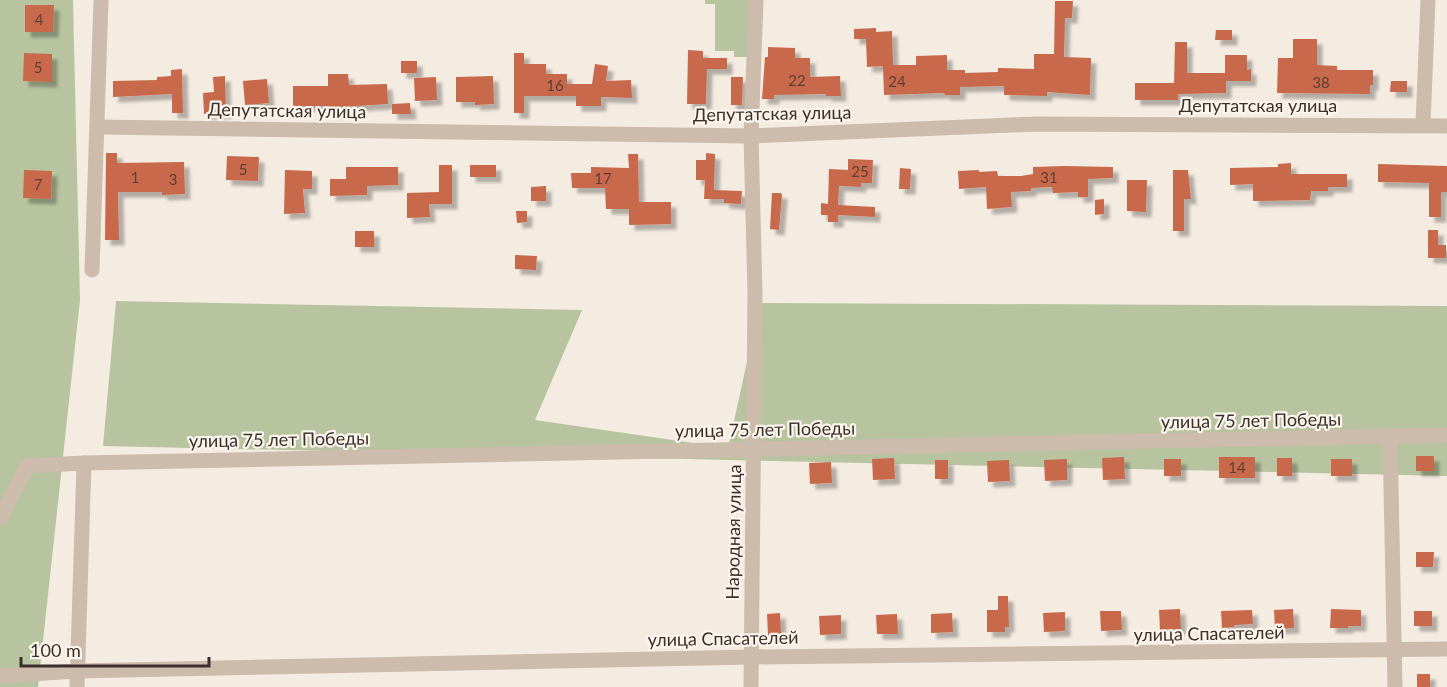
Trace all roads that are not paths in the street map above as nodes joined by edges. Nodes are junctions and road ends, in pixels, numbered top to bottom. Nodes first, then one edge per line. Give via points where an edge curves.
1 (101, 0) edge
2 (756, 0) edge
3 (1428, 0) edge
4 (1423, 125) junction
5 (1447, 126) edge
6 (98, 127) junction
7 (751, 135) junction
8 (93, 270) dead end
9 (1447, 435) edge
10 (1390, 436) junction
11 (753, 449) junction
12 (84, 463) junction
13 (0, 518) edge
14 (1447, 649) edge
15 (1394, 650) junction
16 (752, 657) junction
17 (76, 671) junction
18 (0, 676) edge
19 (77, 687) edge
20 (751, 687) edge
21 (1395, 687) edge

1 - 6 street
2 - 7 street, Народная улица
3 - 4 street
4 - 5 street, Депутатская улица
4 - 7 street, Депутатская улица via 1037,124
6 - 7 street, Депутатская улица
6 - 8 street
7 - 11 street, Народная улица
9 - 10 street, улица 75 лет Победы
10 - 11 street, улица 75 лет Победы
10 - 15 street
11 - 12 street, улица 75 лет Победы
11 - 16 street, Народная улица
12 - 13 street, улица 75 лет Победы via 27,466
12 - 17 street
14 - 15 street, улица Спасателей
15 - 16 street, улица Спасателей
15 - 21 street
16 - 17 street, улица Спасателей
16 - 20 street, Народная улица
17 - 18 street, улица Спасателей
17 - 19 street

